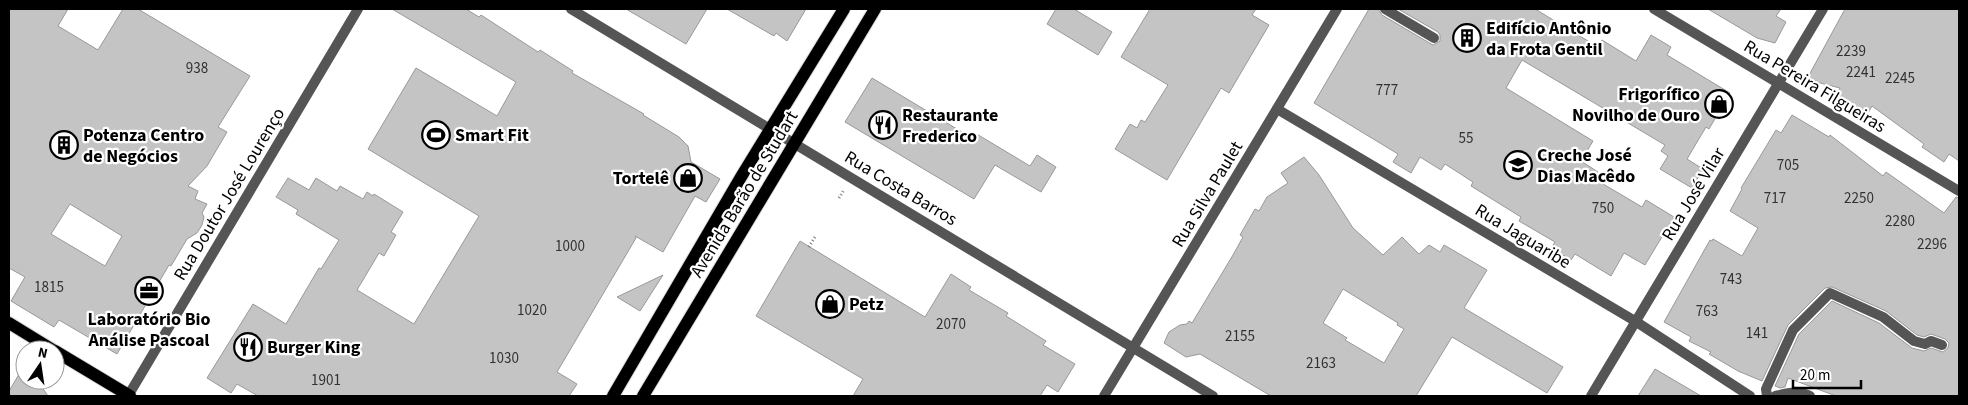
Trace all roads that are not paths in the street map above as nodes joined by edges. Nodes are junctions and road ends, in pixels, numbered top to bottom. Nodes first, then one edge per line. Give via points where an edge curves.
1 (358, 9) edge
2 (571, 9) edge
3 (844, 9) edge
4 (874, 9) edge
5 (1337, 9) edge
6 (1385, 9) edge
7 (1654, 9) edge
8 (1823, 9) edge
9 (1434, 38) dead end
10 (1779, 83) junction
11 (1277, 109) junction
12 (771, 128) junction
13 (794, 143) junction
14 (1959, 191) edge
15 (1635, 321) junction
16 (9, 323) edge
17 (36, 340) edge
18 (1942, 345) dead end
19 (1133, 348) junction
20 (65, 358) edge
21 (129, 396) edge
22 (613, 396) edge
23 (643, 396) edge
24 (1104, 396) edge
25 (1213, 396) edge
26 (1591, 396) edge
27 (1750, 396) edge
28 (1767, 396) edge
29 (1775, 396) edge
30 (1810, 396) edge

1 - 21 street, Rua Doutor José Lourenço
2 - 12 street, Rua Costa Barros
3 - 12 main road, Avenida Barão de Studart
4 - 13 main road, Avenida Barão de Studart
5 - 11 street, Rua Silva Paulet
6 - 9 street
7 - 10 street, Rua Pereira Filgueiras
8 - 10 street, Rua José Vilar
10 - 14 street, Rua Pereira Filgueiras
10 - 15 street, Rua José Vilar
11 - 15 street, Rua Jaguaribe
11 - 19 street, Rua Silva Paulet
12 - 13 street, Rua Costa Barros
12 - 22 main road, Avenida Barão de Studart
13 - 19 street, Rua Costa Barros
13 - 23 main road, Avenida Barão de Studart
15 - 26 street, Rua José Vilar
15 - 27 street, Rua Jaguaribe
16 - 17 main road
18 - 28 street via 1914,341 1883,317 1830,292 1794,330 1766,389
19 - 24 street, Rua Silva Paulet
19 - 25 street, Rua Costa Barros
20 - 21 main road
29 - 30 street via 1792,392

